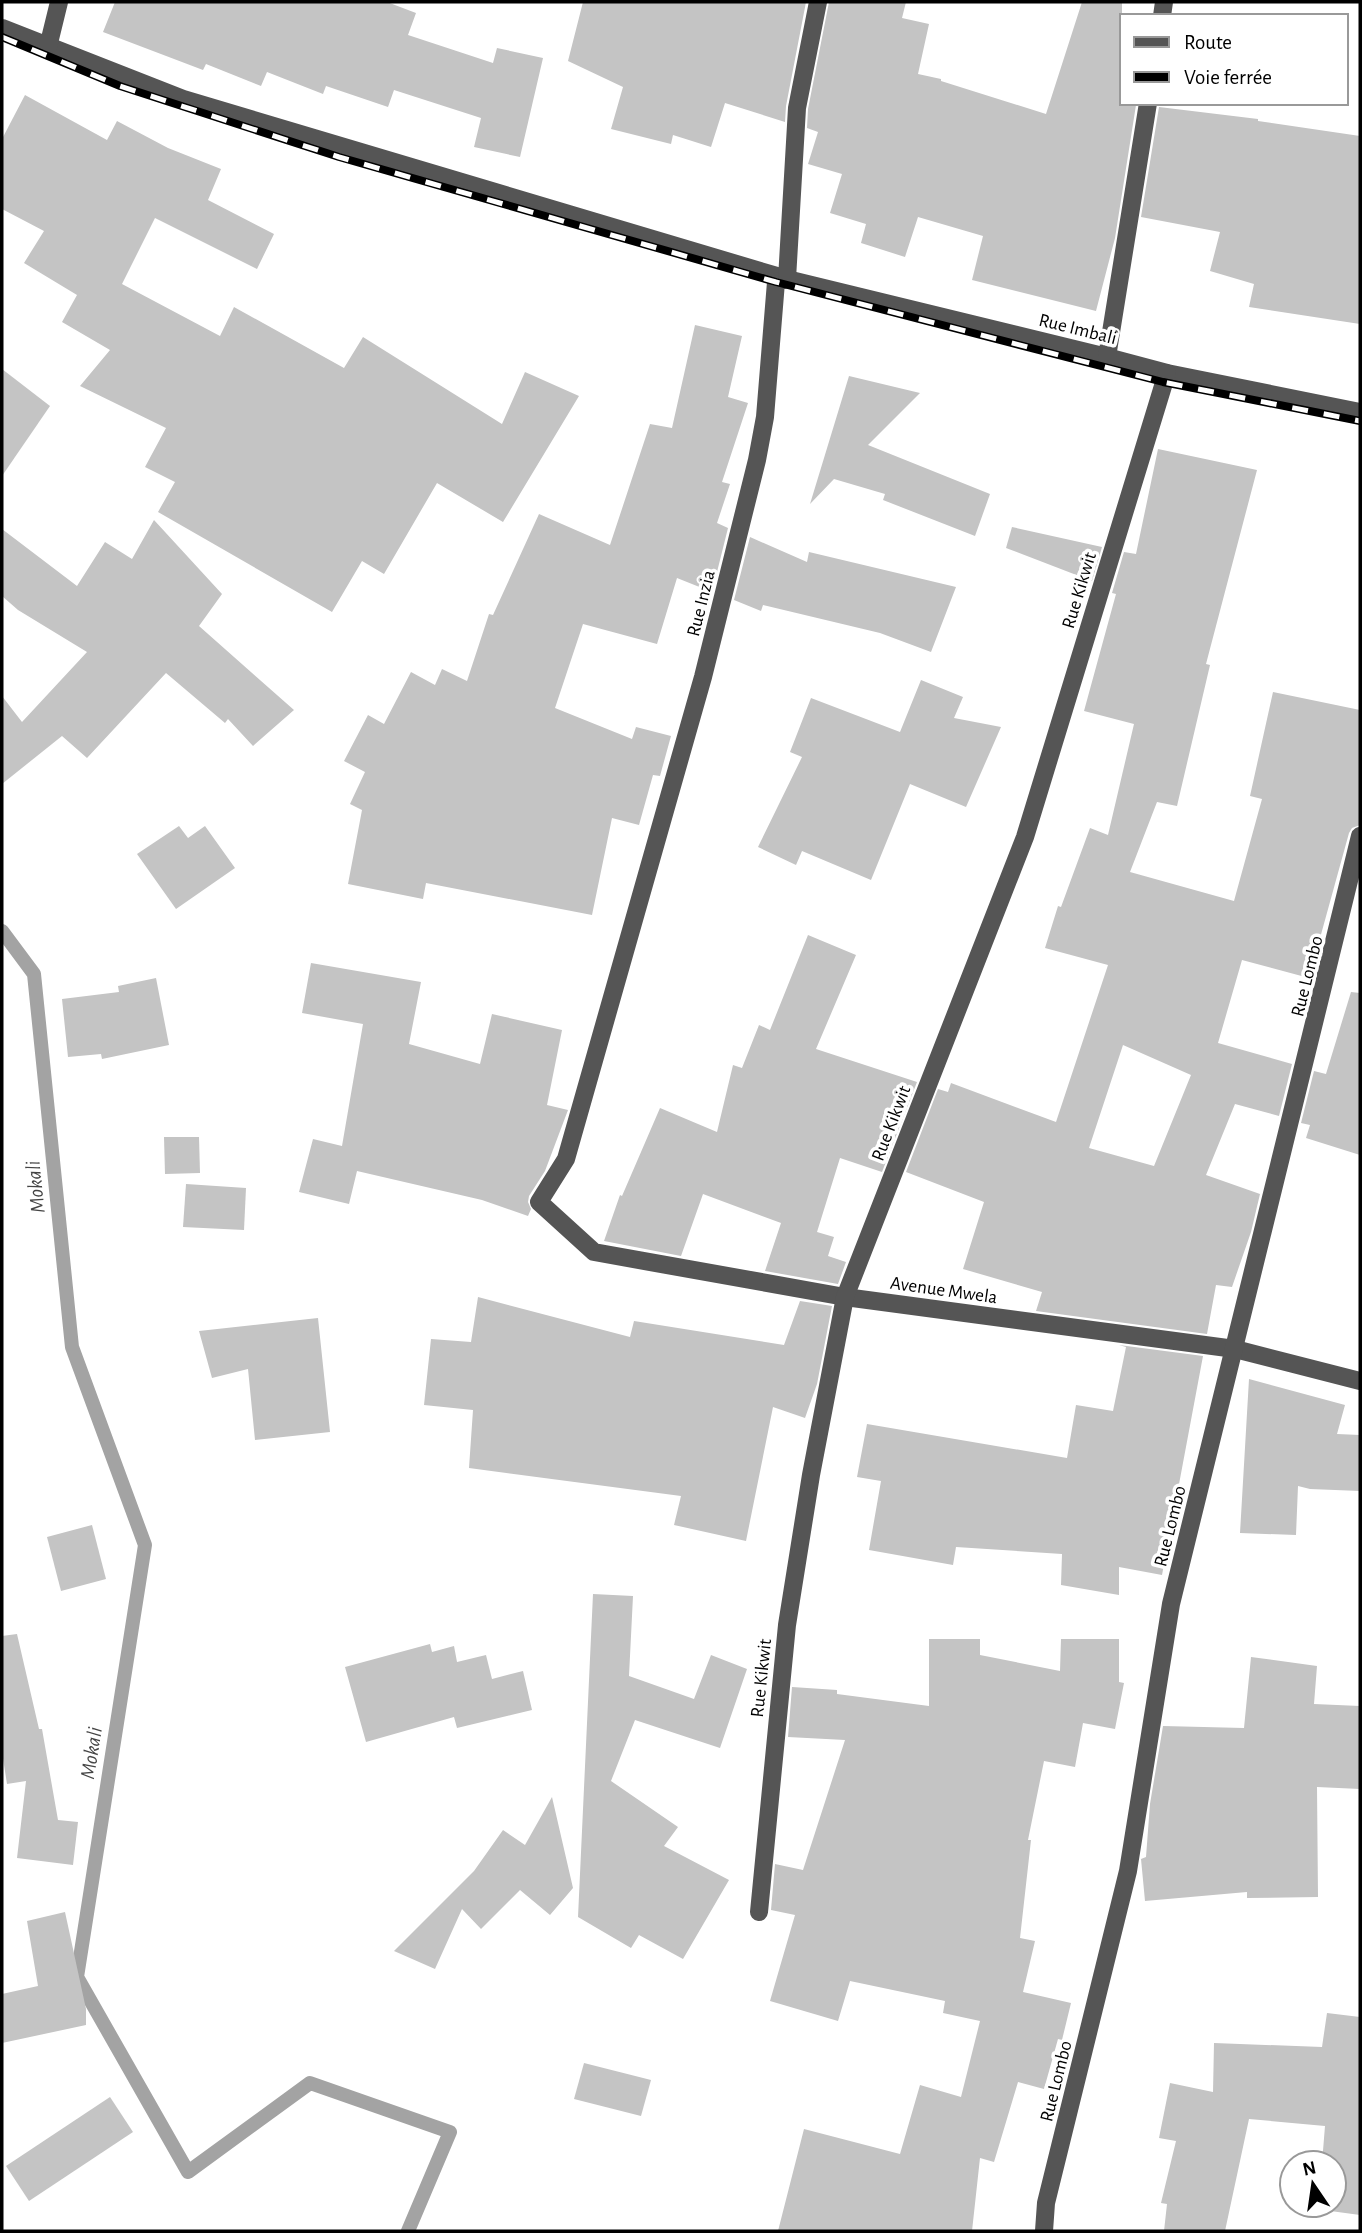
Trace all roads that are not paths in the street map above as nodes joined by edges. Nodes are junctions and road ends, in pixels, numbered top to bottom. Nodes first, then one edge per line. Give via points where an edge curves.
1 (59, 2) edge
2 (818, 2) edge
3 (2, 28) edge
4 (48, 47) junction
5 (1148, 105) edge
6 (787, 279) junction
7 (1107, 357) junction
8 (1167, 373) junction
9 (1360, 412) edge
10 (1360, 836) edge
11 (539, 1202) joint
12 (845, 1297) junction
13 (1235, 1349) junction
14 (1360, 1381) edge
15 (759, 1912) dead end
16 (1044, 2231) edge

1 - 4 street
2 - 6 street, Rue Inzia via 797,108
3 - 4 street, Rue Imbali
4 - 6 street, Rue Imbali via 183,99
5 - 7 street
6 - 7 street, Rue Imbali
6 - 11 street, Rue Inzia via 776,282 765,417 703,677 566,1159
7 - 8 street, Rue Imbali
8 - 9 street, Rue Imbali
8 - 12 street, Rue Kikwit via 1025,837
10 - 13 street, Rue Lombo
11 - 12 street, Avenue Mwela via 594,1252
12 - 13 street, Avenue Mwela
12 - 15 street, Rue Kikwit via 787,1625
13 - 14 street, Avenue Mwela
13 - 16 street, Rue Lombo via 1171,1604 1128,1871 1046,2203

